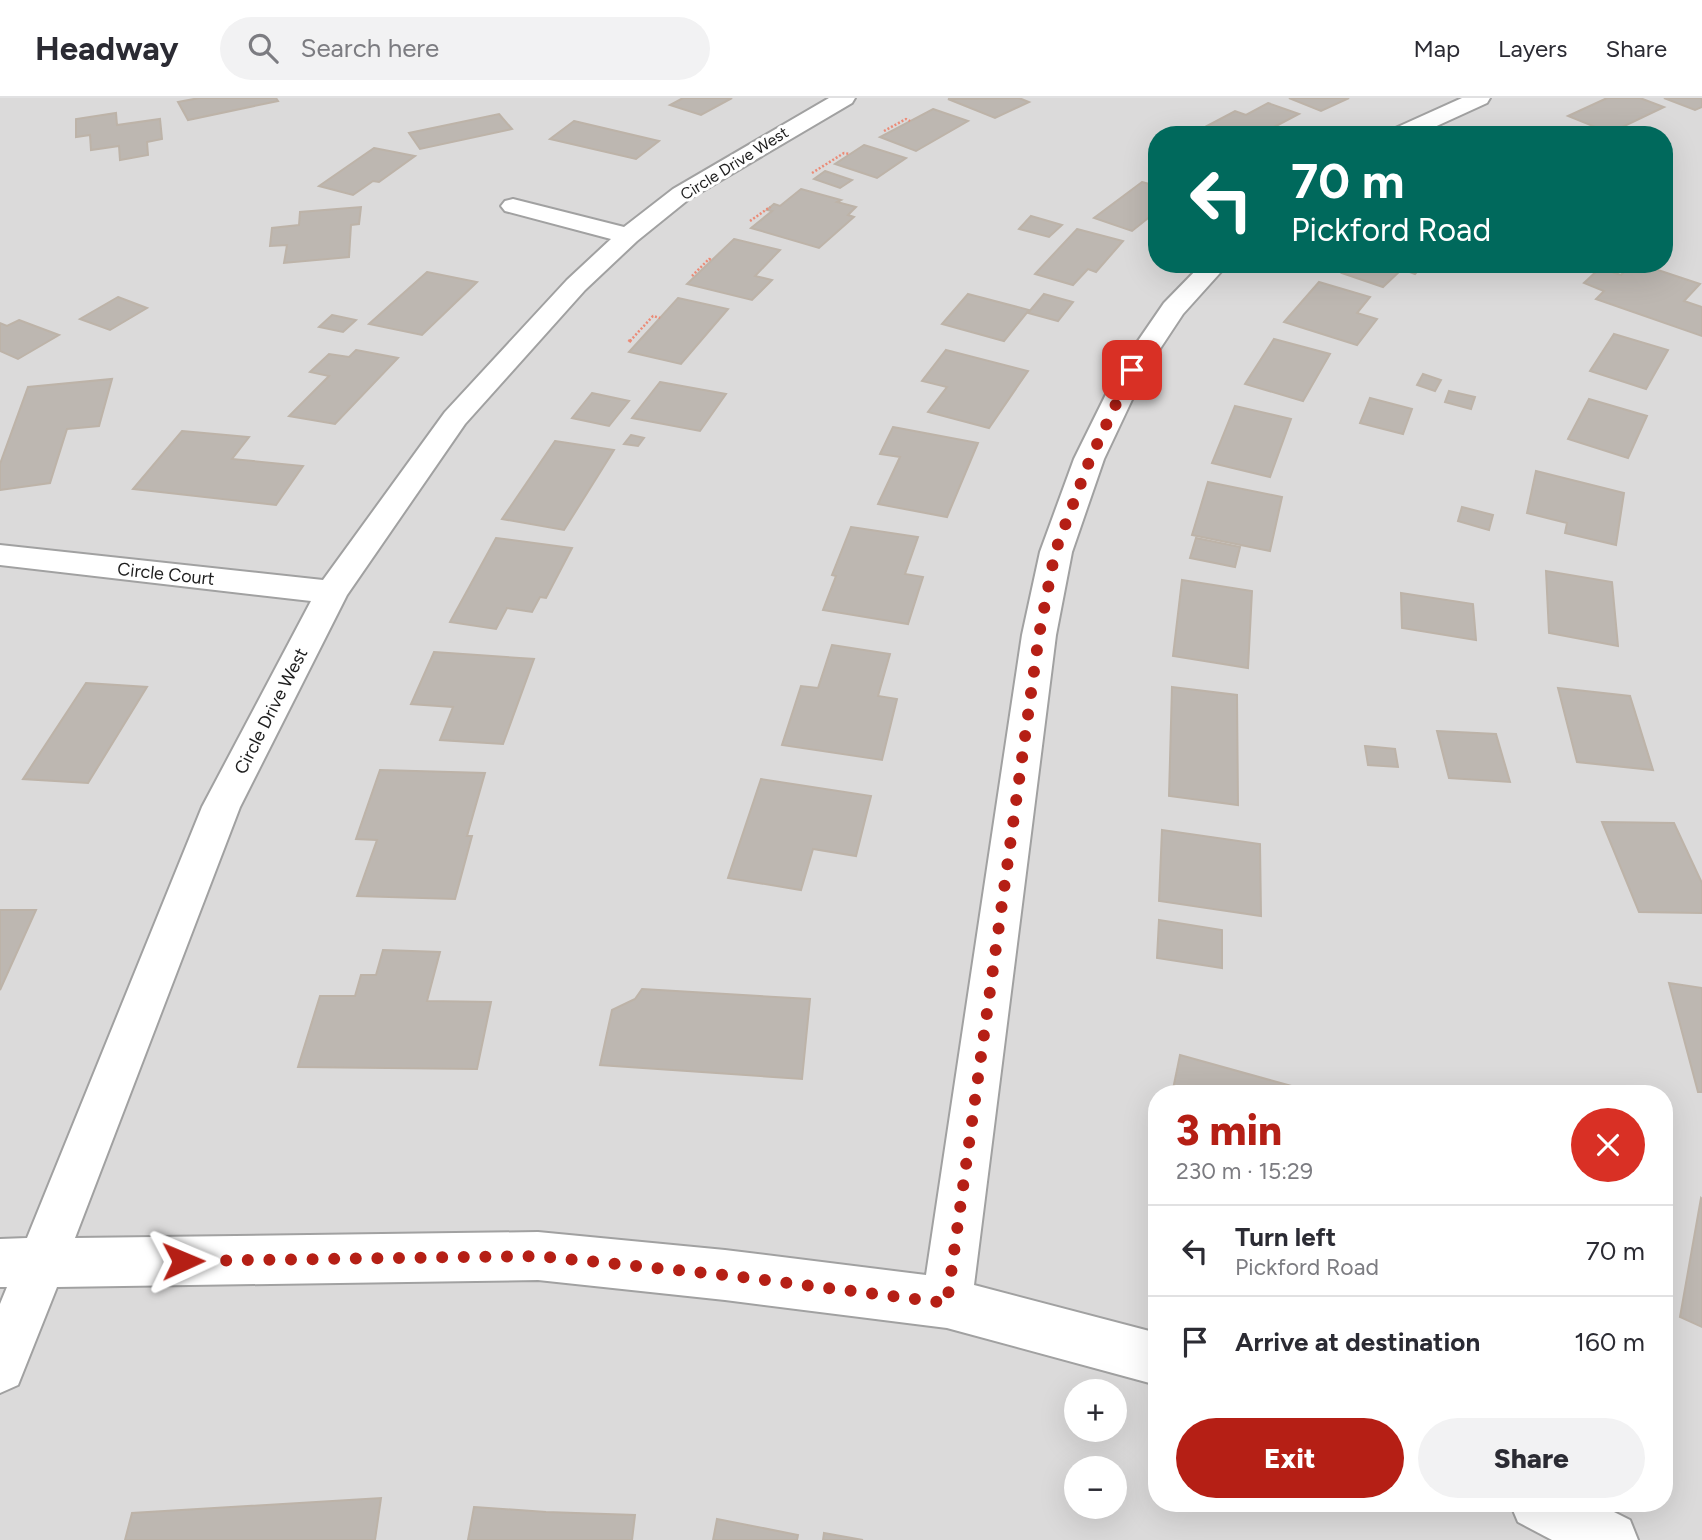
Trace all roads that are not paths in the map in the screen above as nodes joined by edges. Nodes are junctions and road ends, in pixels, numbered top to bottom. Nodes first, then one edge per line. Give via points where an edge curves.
1 (844, 98) edge
2 (1479, 98) edge
3 (1418, 126) edge
4 (513, 206) dead end
5 (628, 236) junction
6 (1207, 273) edge
7 (0, 555) edge
8 (332, 592) junction
9 (20, 1263) edge
10 (947, 1303) junction
11 (1148, 1357) edge
12 (0, 1367) edge
13 (1555, 1512) edge
14 (1610, 1540) edge

1 - 5 street, Circle Drive West via 681,194
2 - 3 street
4 - 5 street
5 - 8 street, Circle Drive West via 576,285 455,418
6 - 10 street via 1173,309 1132,370 1090,459 1055,552 1039,635
7 - 8 street, Circle Court
8 - 9 street, Circle Drive West via 220,807
9 - 10 street via 538,1256
9 - 12 street, Circle Drive West
10 - 11 street
13 - 14 street

